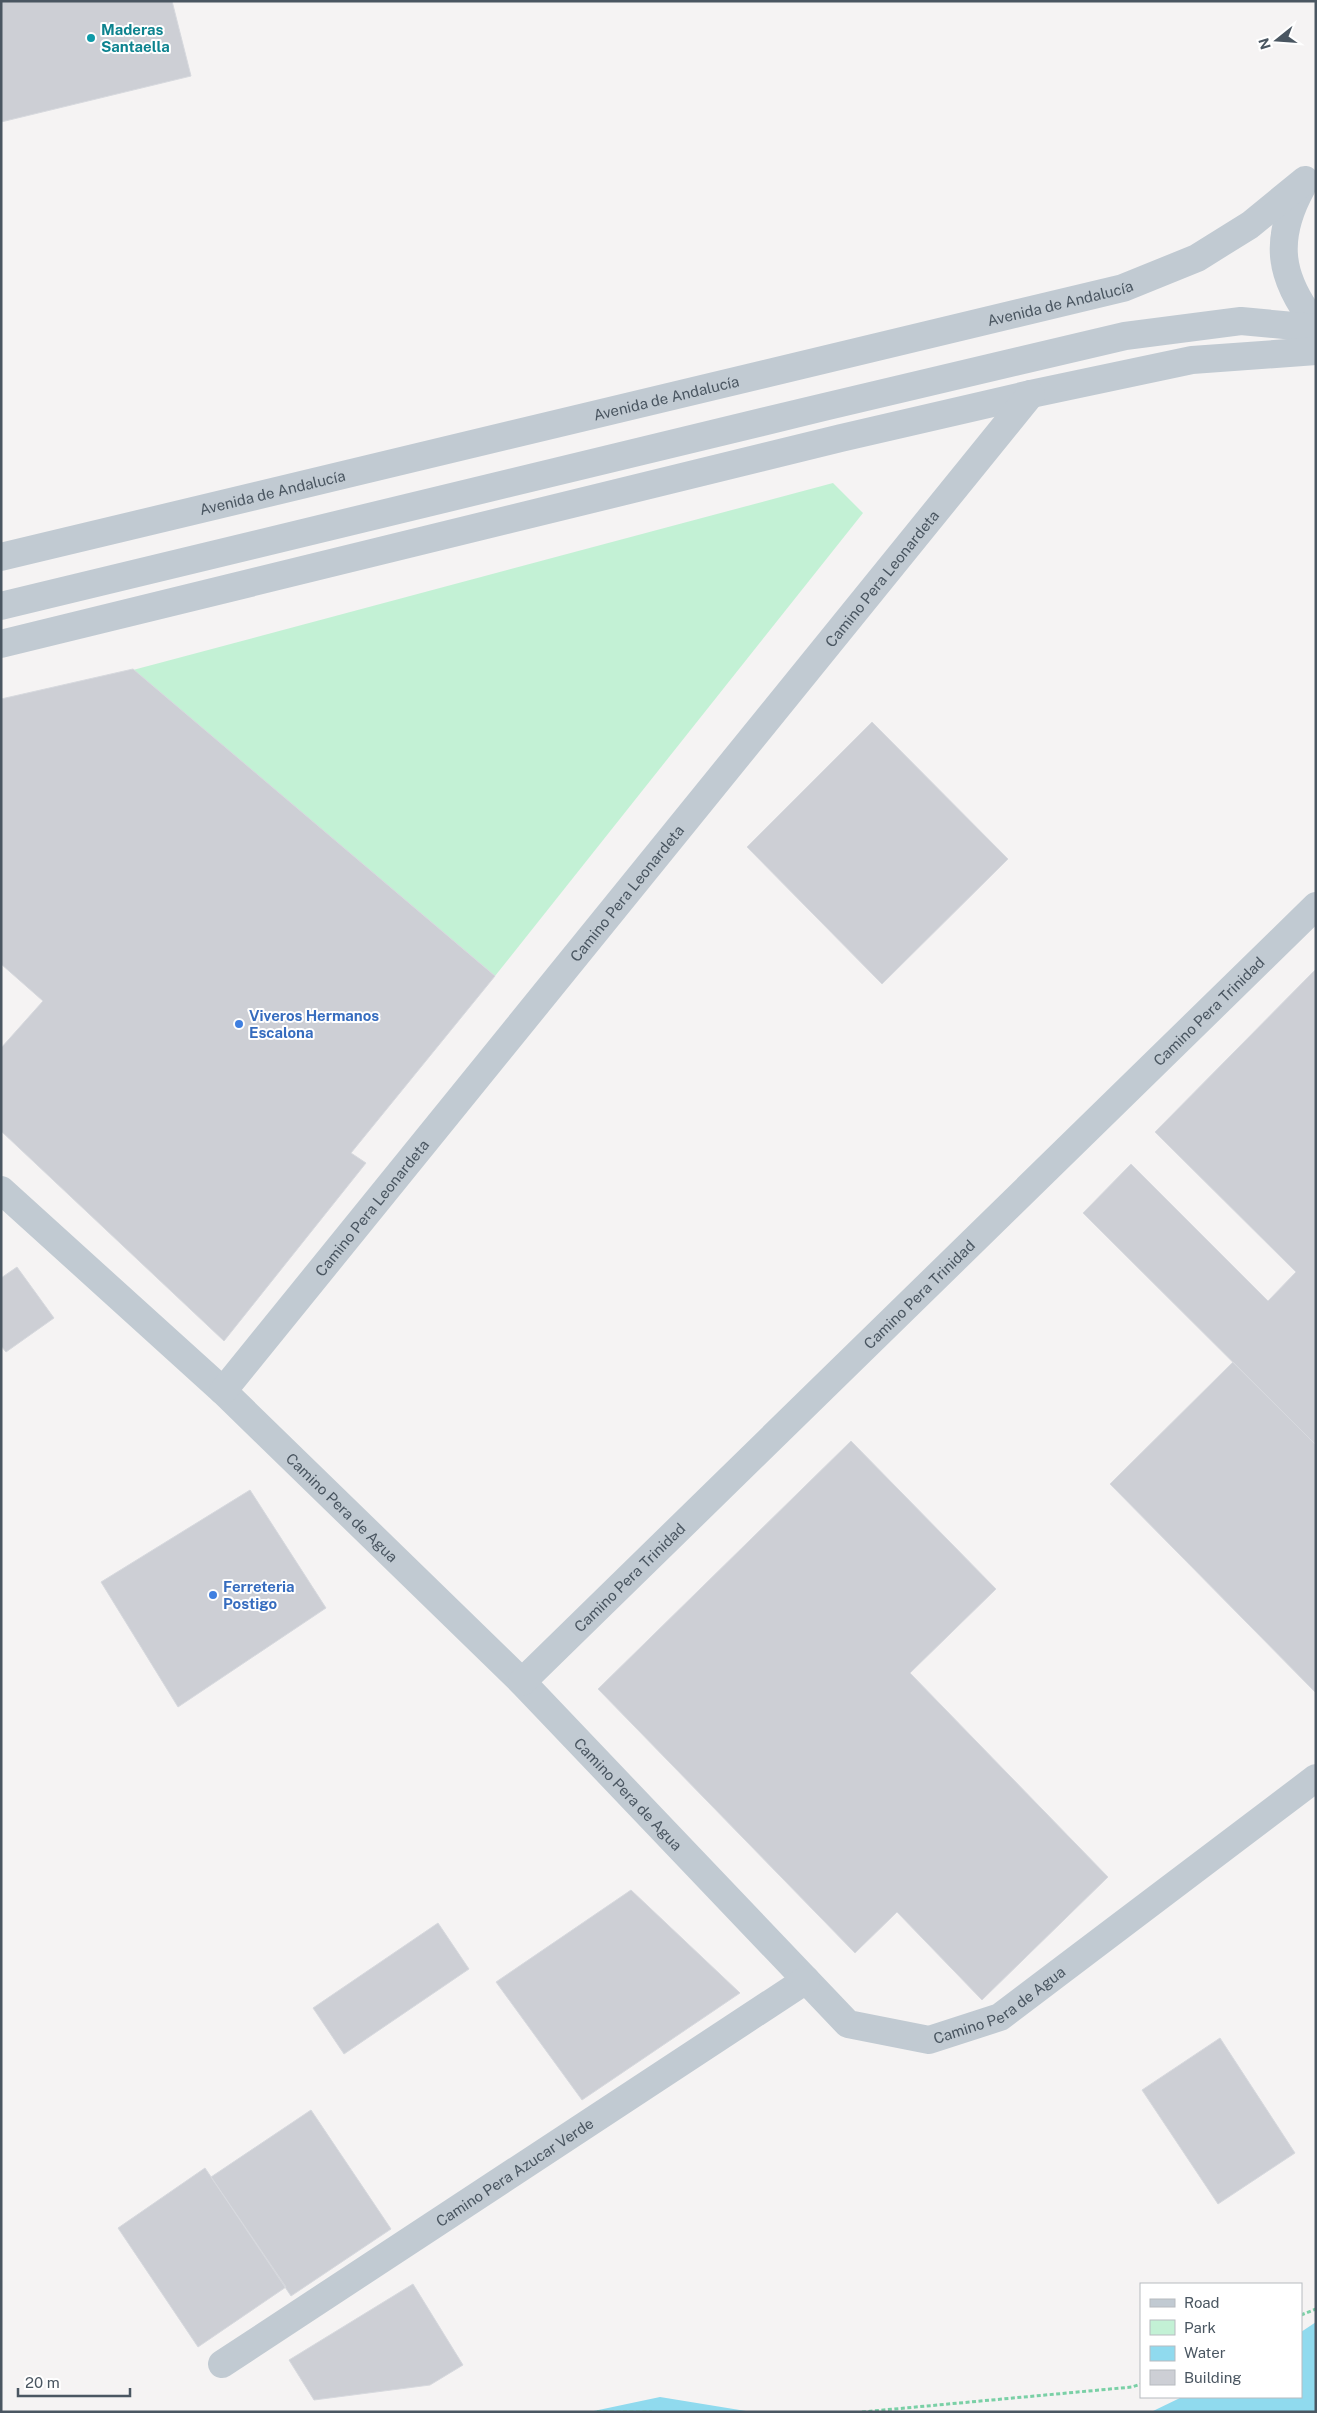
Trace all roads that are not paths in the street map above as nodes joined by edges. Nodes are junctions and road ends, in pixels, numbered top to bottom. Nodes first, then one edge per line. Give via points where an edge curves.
1 (1310, 175) edge
2 (1316, 326) edge
3 (1316, 351) edge
4 (1031, 394) junction
5 (1, 557) edge
6 (1, 606) edge
7 (1, 644) edge
8 (1316, 906) edge
9 (1, 1190) edge
10 (223, 1391) junction
11 (522, 1682) junction
12 (1316, 1778) edge
13 (806, 1980) junction
14 (222, 2364) dead end

1 - 2 street via 1290,209 1283,240 1286,272 1298,302
1 - 5 street, Avenida de Andalucía via 1250,225 1197,258 1122,288
2 - 6 street via 1242,321 1125,336
3 - 4 street via 1192,360
4 - 7 street
4 - 10 street, Camino Pera Leonardeta
8 - 11 street, Camino Pera Trinidad
9 - 10 street, Camino Pera de Agua
10 - 11 street, Camino Pera de Agua
11 - 13 street, Camino Pera de Agua
12 - 13 street, Camino Pera de Agua via 1000,2017 928,2040 848,2024
13 - 14 street, Camino Pera Azucar Verde

